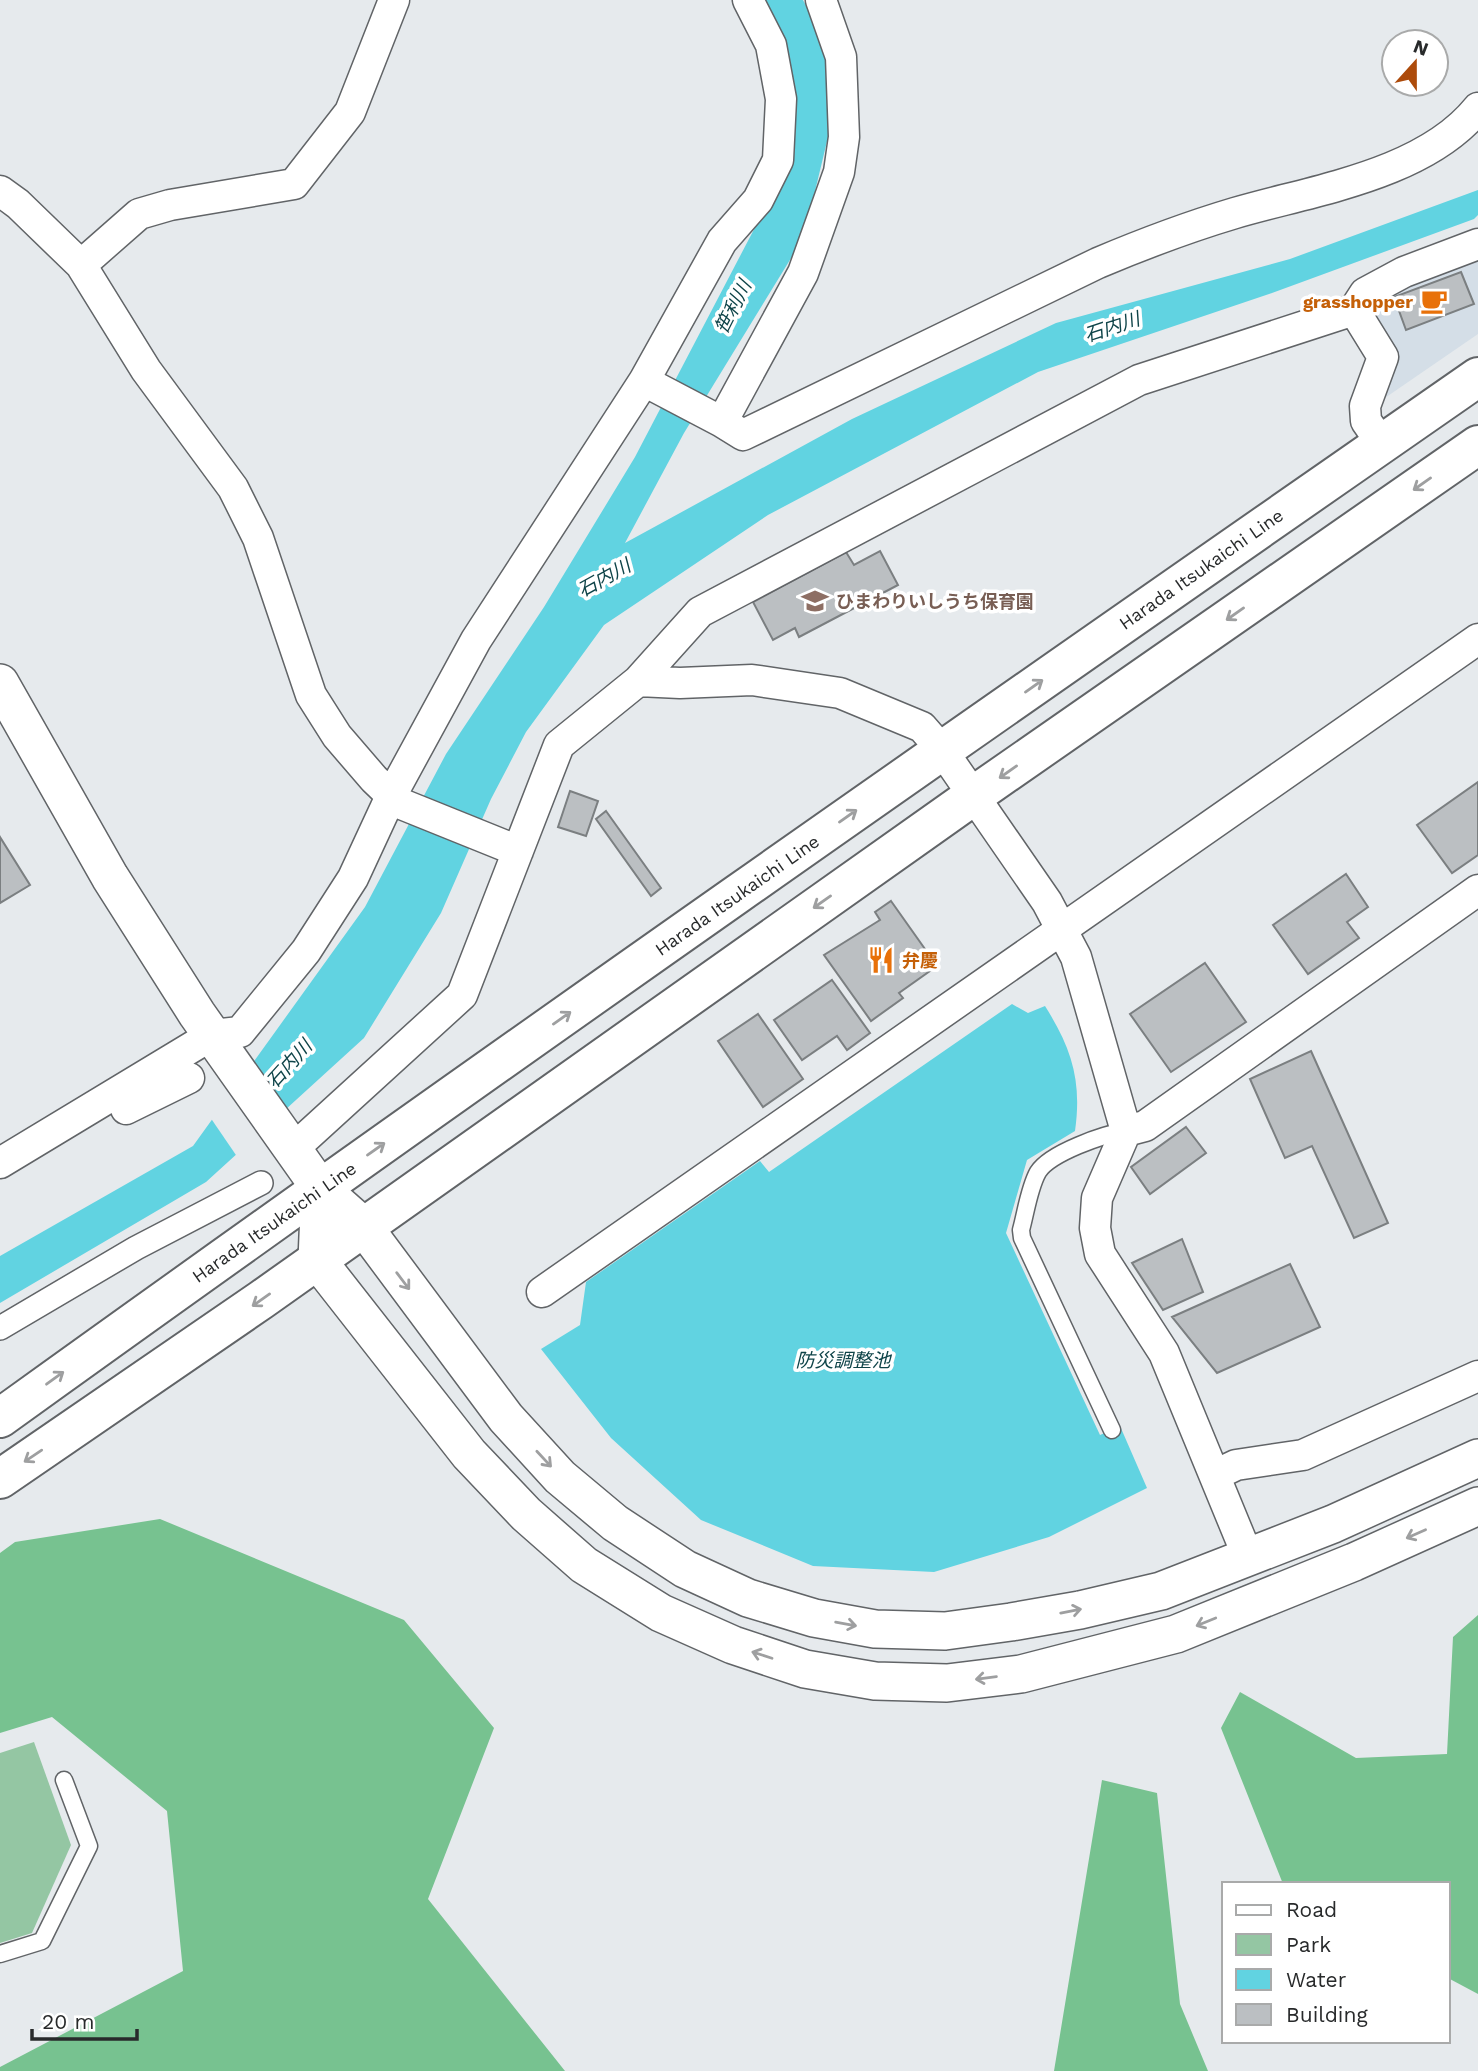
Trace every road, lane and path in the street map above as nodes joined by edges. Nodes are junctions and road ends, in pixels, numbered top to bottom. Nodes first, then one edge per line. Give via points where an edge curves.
1 (394, 0) edge
2 (748, 0) edge
3 (821, 0) edge
4 (1478, 108) edge
5 (0, 191) edge
6 (1478, 244) edge
7 (81, 265) junction
8 (1354, 310) junction
9 (1478, 377) edge
10 (649, 384) junction
11 (720, 421) junction
12 (1382, 444) junction
13 (1478, 446) edge
14 (1478, 639) edge
15 (638, 681) junction
16 (0, 683) edge
17 (942, 750) junction
18 (973, 796) junction
19 (395, 799) junction
20 (507, 847) junction
21 (1478, 890) edge
22 (1062, 927) junction
23 (219, 1044) junction
24 (189, 1079) dead end
25 (126, 1109) dead end
26 (1126, 1131) junction
27 (288, 1145) junction
28 (0, 1163) edge
29 (261, 1183) dead end
30 (320, 1188) junction
31 (362, 1226) junction
32 (317, 1260) junction
33 (541, 1292) dead end
34 (0, 1328) edge
35 (1478, 1376) edge
36 (0, 1418) edge
37 (1112, 1430) dead end
38 (1478, 1458) edge
39 (1214, 1475) junction
40 (0, 1479) edge
41 (1478, 1506) edge
42 (1248, 1557) junction
43 (64, 1780) dead end
44 (0, 1954) edge

1 - 7 street via 350,112 294,184 139,214
2 - 10 street via 771,45 782,99 778,160 758,200 722,241
3 - 11 street via 841,57 845,137 839,172 803,273
4 - 11 street via 1444,140 1410,160 1142,245 743,435
5 - 7 street
6 - 8 street via 1404,272 1365,293
7 - 19 street via 146,370 233,488 258,538 311,695 337,736
8 - 12 street via 1383,357 1365,406 1366,421
8 - 15 street via 1139,380 700,612
9 - 12 main road, Harada Itsukaichi Line
10 - 11 street
10 - 19 street via 476,639
17 -> 12 main road, Harada Itsukaichi Line
13 -> 18 main road
14 - 22 street
15 - 17 street via 752,680 840,693 922,727
15 - 20 street via 559,745
16 - 23 street via 110,877
17 - 18 street
30 -> 17 main road, Harada Itsukaichi Line
18 - 22 street
18 -> 31 main road
19 - 20 street
19 - 23 street via 353,878 306,951 240,1032
20 - 27 street via 462,995
21 - 26 street via 1145,1126
22 - 26 street via 1086,985
22 - 33 street
23 - 27 street
23 - 28 street
24 - 25 street
26 - 37 lane via 1094,1138 1042,1168 1021,1230
26 - 39 street via 1097,1198 1095,1228 1100,1254 1164,1353
27 - 30 street
29 - 34 street via 136,1248
30 - 31 street
30 - 32 street
36 -> 30 main road, Harada Itsukaichi Line
31 - 32 main road
31 -> 42 street via 506,1418 560,1476 615,1523 685,1569 747,1598 814,1618 875,1629 945,1631 1080,1610 1161,1591
32 -> 40 main road
41 -> 32 street via 1176,1634 1021,1674 947,1683 875,1681 805,1669 733,1645 661,1613 583,1565 469,1454
35 - 39 street via 1303,1455 1236,1465
38 - 42 street
39 - 42 street
43 - 44 lane via 89,1846 42,1941

